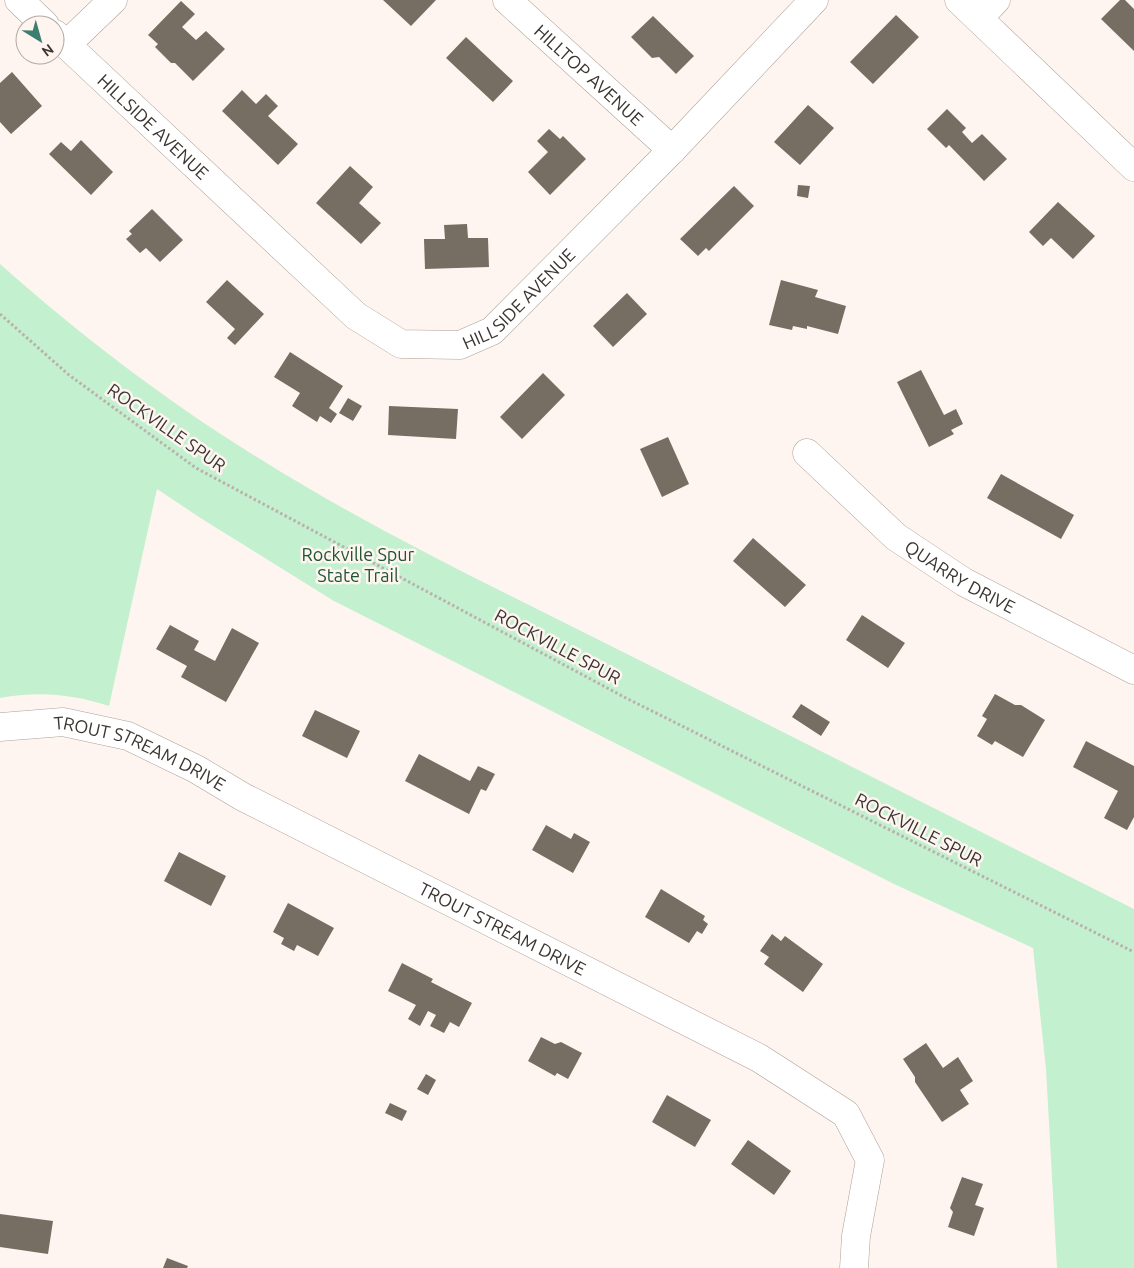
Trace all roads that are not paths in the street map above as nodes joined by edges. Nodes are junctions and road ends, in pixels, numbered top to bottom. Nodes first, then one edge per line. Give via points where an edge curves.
1 (20, 0) edge
2 (113, 0) edge
3 (507, 0) edge
4 (814, 0) edge
5 (959, 0) edge
6 (987, 9) edge
7 (36, 15) edge
8 (65, 36) edge
9 (65, 43) edge
10 (672, 150) junction
11 (1134, 167) edge
12 (806, 453) dead end
13 (1134, 670) edge
14 (0, 727) edge
15 (854, 1268) edge

1 - 7 street
2 - 8 street
3 - 10 street, HILLTOP AVENUE
4 - 10 street, HILLSIDE AVENUE
5 - 6 street
6 - 11 street
9 - 10 street, HILLSIDE AVENUE via 356,316 401,344 460,345 492,331
12 - 13 street, QUARRY DRIVE via 896,537 964,582
14 - 15 street, TROUT STREAM DRIVE via 63,722 128,736 759,1058 846,1114 870,1160 856,1236

